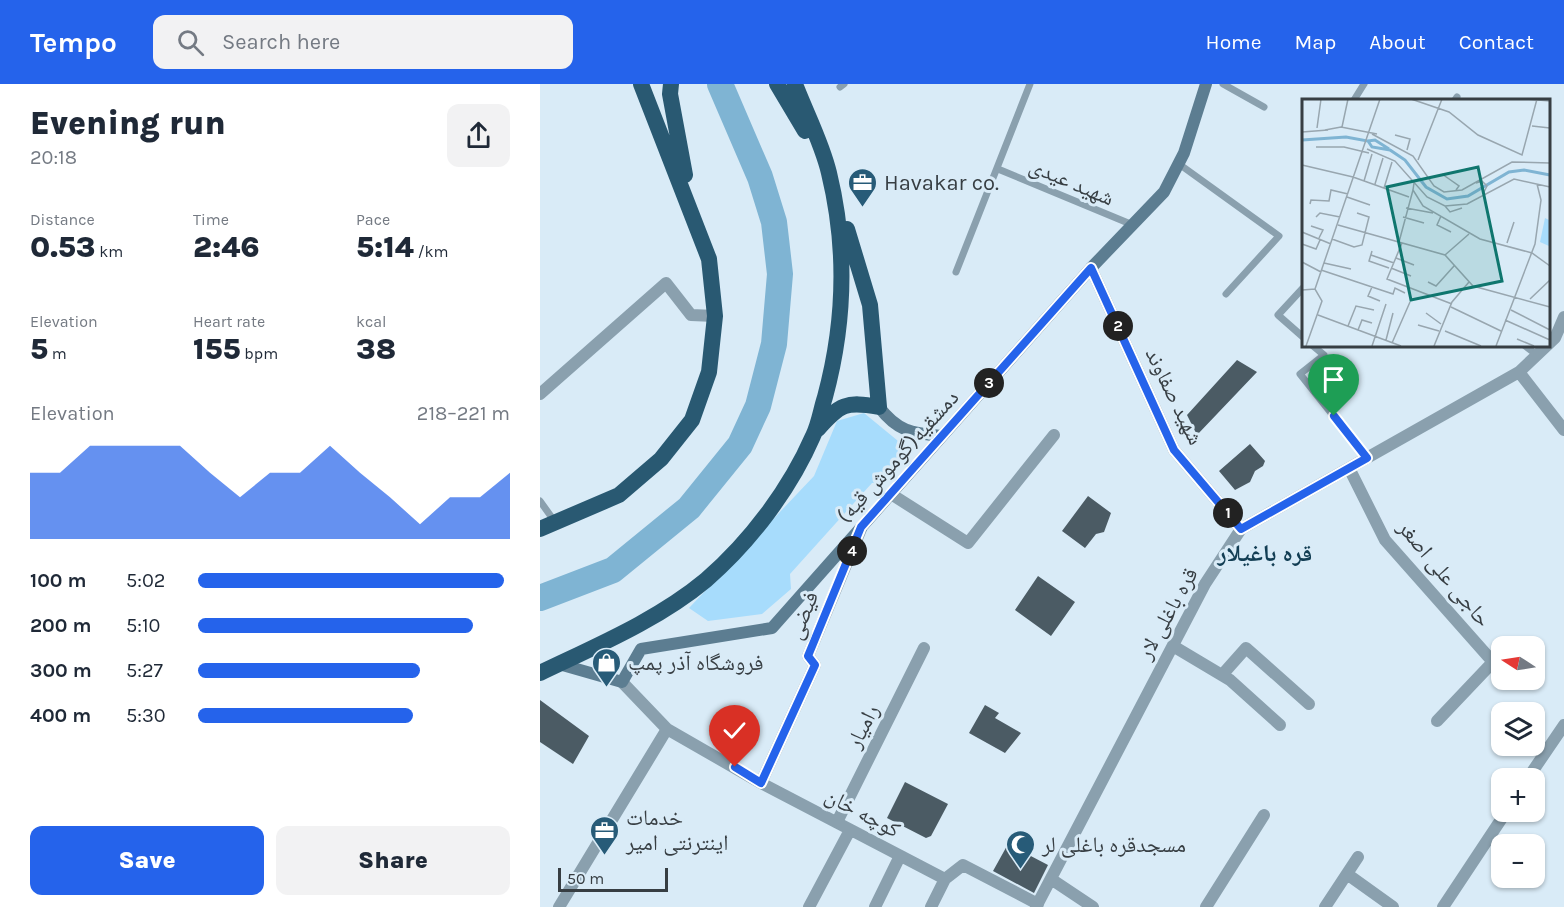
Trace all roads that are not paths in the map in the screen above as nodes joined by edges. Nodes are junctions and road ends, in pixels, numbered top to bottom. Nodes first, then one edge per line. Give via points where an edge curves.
1 (641, 84) edge
2 (777, 84) edge
3 (795, 84) edge
4 (1030, 84) edge
5 (1206, 84) edge
6 (1223, 84) edge
7 (1364, 84) edge
8 (670, 89) edge
9 (1355, 99) edge
10 (1264, 107) dead end
11 (1179, 164) junction
12 (998, 169) junction
13 (829, 171) junction
14 (691, 210) junction
15 (1133, 225) junction
16 (1091, 268) junction
17 (956, 272) dead end
18 (1302, 289) edge
19 (1226, 294) dead end
20 (715, 316) junction
21 (1564, 317) edge
22 (1302, 336) edge
23 (1549, 344) edge
24 (1313, 346) edge
25 (1525, 346) edge
26 (1547, 346) edge
27 (1537, 355) junction
28 (1519, 372) junction
29 (540, 394) edge
30 (879, 407) junction
31 (1564, 430) edge
32 (814, 435) junction
33 (1054, 435) dead end
34 (942, 436) junction
35 (1367, 458) junction
36 (1349, 468) junction
37 (891, 494) junction
38 (540, 501) edge
39 (548, 527) edge
40 (861, 527) junction
41 (1241, 529) junction
42 (1173, 646) junction
43 (924, 648) dead end
44 (560, 664) junction
45 (540, 672) edge
46 (1222, 675) junction
47 (622, 682) junction
48 (1309, 704) dead end
49 (1437, 721) dead end
50 (1280, 725) dead end
51 (1564, 725) edge
52 (668, 729) junction
53 (1535, 768) edge
54 (761, 783) junction
55 (1264, 815) dead end
56 (837, 822) junction
57 (1499, 822) edge
58 (850, 830) junction
59 (900, 856) junction
60 (1358, 857) dead end
61 (1347, 874) junction
62 (945, 879) junction
63 (1051, 879) junction
64 (1037, 906) edge
65 (559, 907) edge
66 (809, 907) edge
67 (875, 907) edge
68 (931, 907) edge
69 (1093, 907) edge
70 (1206, 907) edge
71 (1325, 907) edge
72 (1393, 907) edge
73 (1443, 907) edge

1 - 14 highway
2 - 13 highway
3 - 13 highway
4 - 12 lane, شهید عیدی
5 - 11 main road, دمشقیه(گوموش قیه)
6 - 10 lane
7 - 9 lane
8 - 14 highway
11 - 15 main road, دمشقیه(گوموش قیه) via 1164,192
11 - 19 lane via 1279,236
12 - 15 lane, شهید عیدی
12 - 17 lane, شهید عیدی
13 - 30 highway via 870,305
13 - 32 highway via 842,241 842,297 834,361
14 - 20 highway via 709,259
15 - 16 main road, دمشقیه(گوموش قیه)
16 - 34 main road, دمشقیه(گوموش قیه)
16 - 41 street, شهید صفاوند via 1174,450
18 - 22 lane via 1278,315
20 - 29 street via 690,315 666,283
20 - 39 highway via 709,372 692,420 661,459 619,495
21 - 23 street, قره باغلی لار
24 - 35 lane via 1324,355 1300,374
25 - 27 lane
26 - 27 street, قره باغلی لار
27 - 28 street, قره باغلی لار
28 - 31 street
28 - 35 street, قره باغلی لار
30 - 32 highway via 855,402 835,409
30 - 34 main road via 892,424 913,433
32 - 44 highway via 787,487 741,544 705,580 658,614
33 - 37 street via 968,543
34 - 37 main road, دمشقیه(گوموش قیه)
35 - 36 street, قره باغلی لار
36 - 41 street, قره باغلی لار
36 - 49 street, حاجی علی اصغر via 1385,540 1493,662
37 - 40 main road, دمشقیه(گوموش قیه)
38 - 39 lane
40 - 47 main road, دمشقیه(گوموش قیه) via 772,628 641,649
40 - 54 street, فیضی via 808,656 815,665
41 - 42 street, قره باغلی لار
42 - 46 street
42 - 63 street, قره باغلی لار
43 - 56 street, رامیار
44 - 45 highway
44 - 47 main road
46 - 48 street via 1246,648
46 - 50 street
47 - 52 street, کوچه خان
51 - 53 street
52 - 54 street, کوچه خان
52 - 65 street
54 - 56 street, کوچه خان
55 - 70 street
56 - 58 street, کوچه خان
57 - 73 street
58 - 59 street, کوچه خان
58 - 66 street
59 - 62 street, کوچه خان
59 - 67 street
60 - 61 street
61 - 71 street
61 - 72 street
62 - 64 street via 963,865
62 - 68 street
63 - 64 street, قره باغلی لار
63 - 69 street

